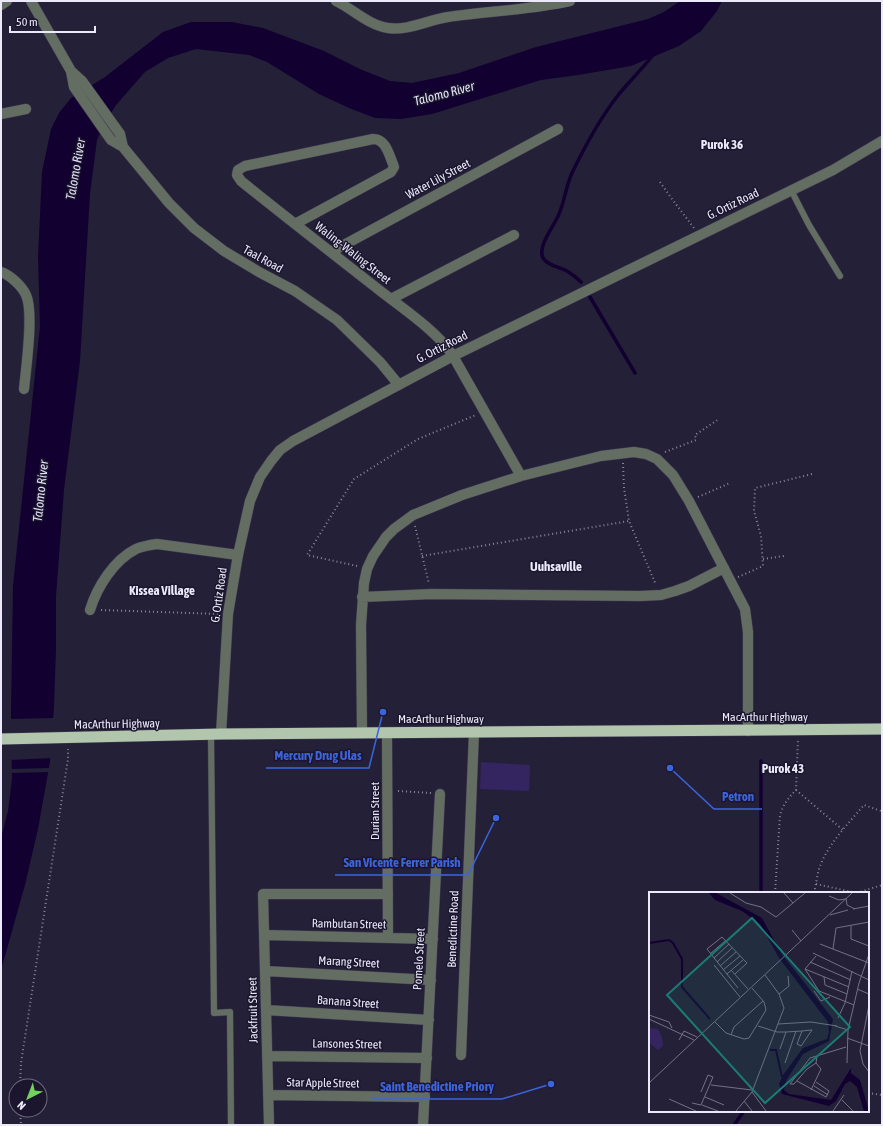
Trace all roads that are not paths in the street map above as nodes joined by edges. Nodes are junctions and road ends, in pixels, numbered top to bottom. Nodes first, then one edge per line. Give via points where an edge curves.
1 (7, 1) edge
2 (31, 1) edge
3 (570, 1) edge
4 (340, 2) edge
5 (1, 5) edge
6 (26, 109) dead end
7 (1, 114) edge
8 (558, 129) dead end
9 (882, 141) edge
10 (791, 190) junction
11 (295, 224) junction
12 (514, 234) dead end
13 (331, 252) junction
14 (1, 272) edge
15 (840, 276) dead end
16 (391, 299) junction
17 (453, 356) junction
18 (398, 385) junction
19 (24, 388) dead end
20 (521, 476) junction
21 (238, 555) junction
22 (724, 568) junction
23 (362, 597) junction
24 (90, 610) road end
25 (882, 729) edge
26 (748, 730) junction
27 (474, 732) junction
28 (362, 733) junction
29 (387, 733) junction
30 (216, 734) junction
31 (1, 740) edge
32 (440, 794) road end
33 (388, 894) junction
34 (264, 934) junction
35 (388, 938) junction
36 (433, 939) junction
37 (265, 971) junction
38 (431, 980) junction
39 (266, 1010) junction
40 (429, 1020) junction
41 (461, 1055) dead end
42 (267, 1056) junction
43 (427, 1058) junction
44 (268, 1095) junction
45 (425, 1097) junction
46 (231, 1125) edge
47 (269, 1125) edge
48 (423, 1125) edge

1 - 5 street
2 - 18 street, Taal Road via 78,84 116,137 169,203 194,228 224,251 295,291 332,316 363,344
3 - 4 street via 446,18 410,27 389,28 371,22
6 - 7 street
8 - 13 street, Water Lily Street
9 - 10 street, G. Ortiz Road via 833,170
10 - 15 lane
10 - 17 street, G. Ortiz Road
11 - 11 street, Waling-Waling Street via 241,182 236,173 245,166 373,139 384,144 394,164 391,172
11 - 13 street, Waling-Waling Street
12 - 16 street
13 - 16 street, Waling-Waling Street
14 - 19 street via 17,283 26,295 30,317
16 - 17 street, Waling-Waling Street via 442,342
17 - 18 street, G. Ortiz Road
17 - 20 street, Waling-Waling Street
18 - 21 street, G. Ortiz Road via 280,450 260,477 250,501
20 - 22 street via 623,452 646,454 657,459 673,475
20 - 23 street via 462,495 403,521 386,537 373,556 367,569
21 - 24 street via 158,544 137,549 107,575 93,599
21 - 30 street, G. Ortiz Road via 228,614
22 - 23 street via 689,586 661,595 432,594
22 - 26 street via 741,600 747,620
23 - 28 street
25 - 26 highway, MacArthur Highway
26 - 27 highway, MacArthur Highway
27 - 29 highway, MacArthur Highway
27 - 41 street, Benedictine Road
28 - 29 highway, MacArthur Highway
28 - 30 highway, MacArthur Highway
29 - 33 street, Durian Street
30 - 31 highway, MacArthur Highway
30 - 46 lane via 214,1013 230,1012
32 - 36 street, Pomelo Street
33 - 34 street, Jackfruit Street via 263,894
33 - 35 street, Durian Street
34 - 35 street, Rambutan Street
34 - 37 street, Jackfruit Street
35 - 36 street, Rambutan Street
36 - 38 street, Pomelo Street
37 - 38 street, Marang Street
37 - 39 street, Jackfruit Street
38 - 40 street, Pomelo Street
39 - 40 street, Banana Street
39 - 42 street, Jackfruit Street
40 - 43 street, Pomelo Street
42 - 43 street, Lansones Street
42 - 44 street, Jackfruit Street
43 - 45 street, Pomelo Street
44 - 45 street, Star Apple Street
44 - 47 street, Jackfruit Street
45 - 48 street, Pomelo Street

